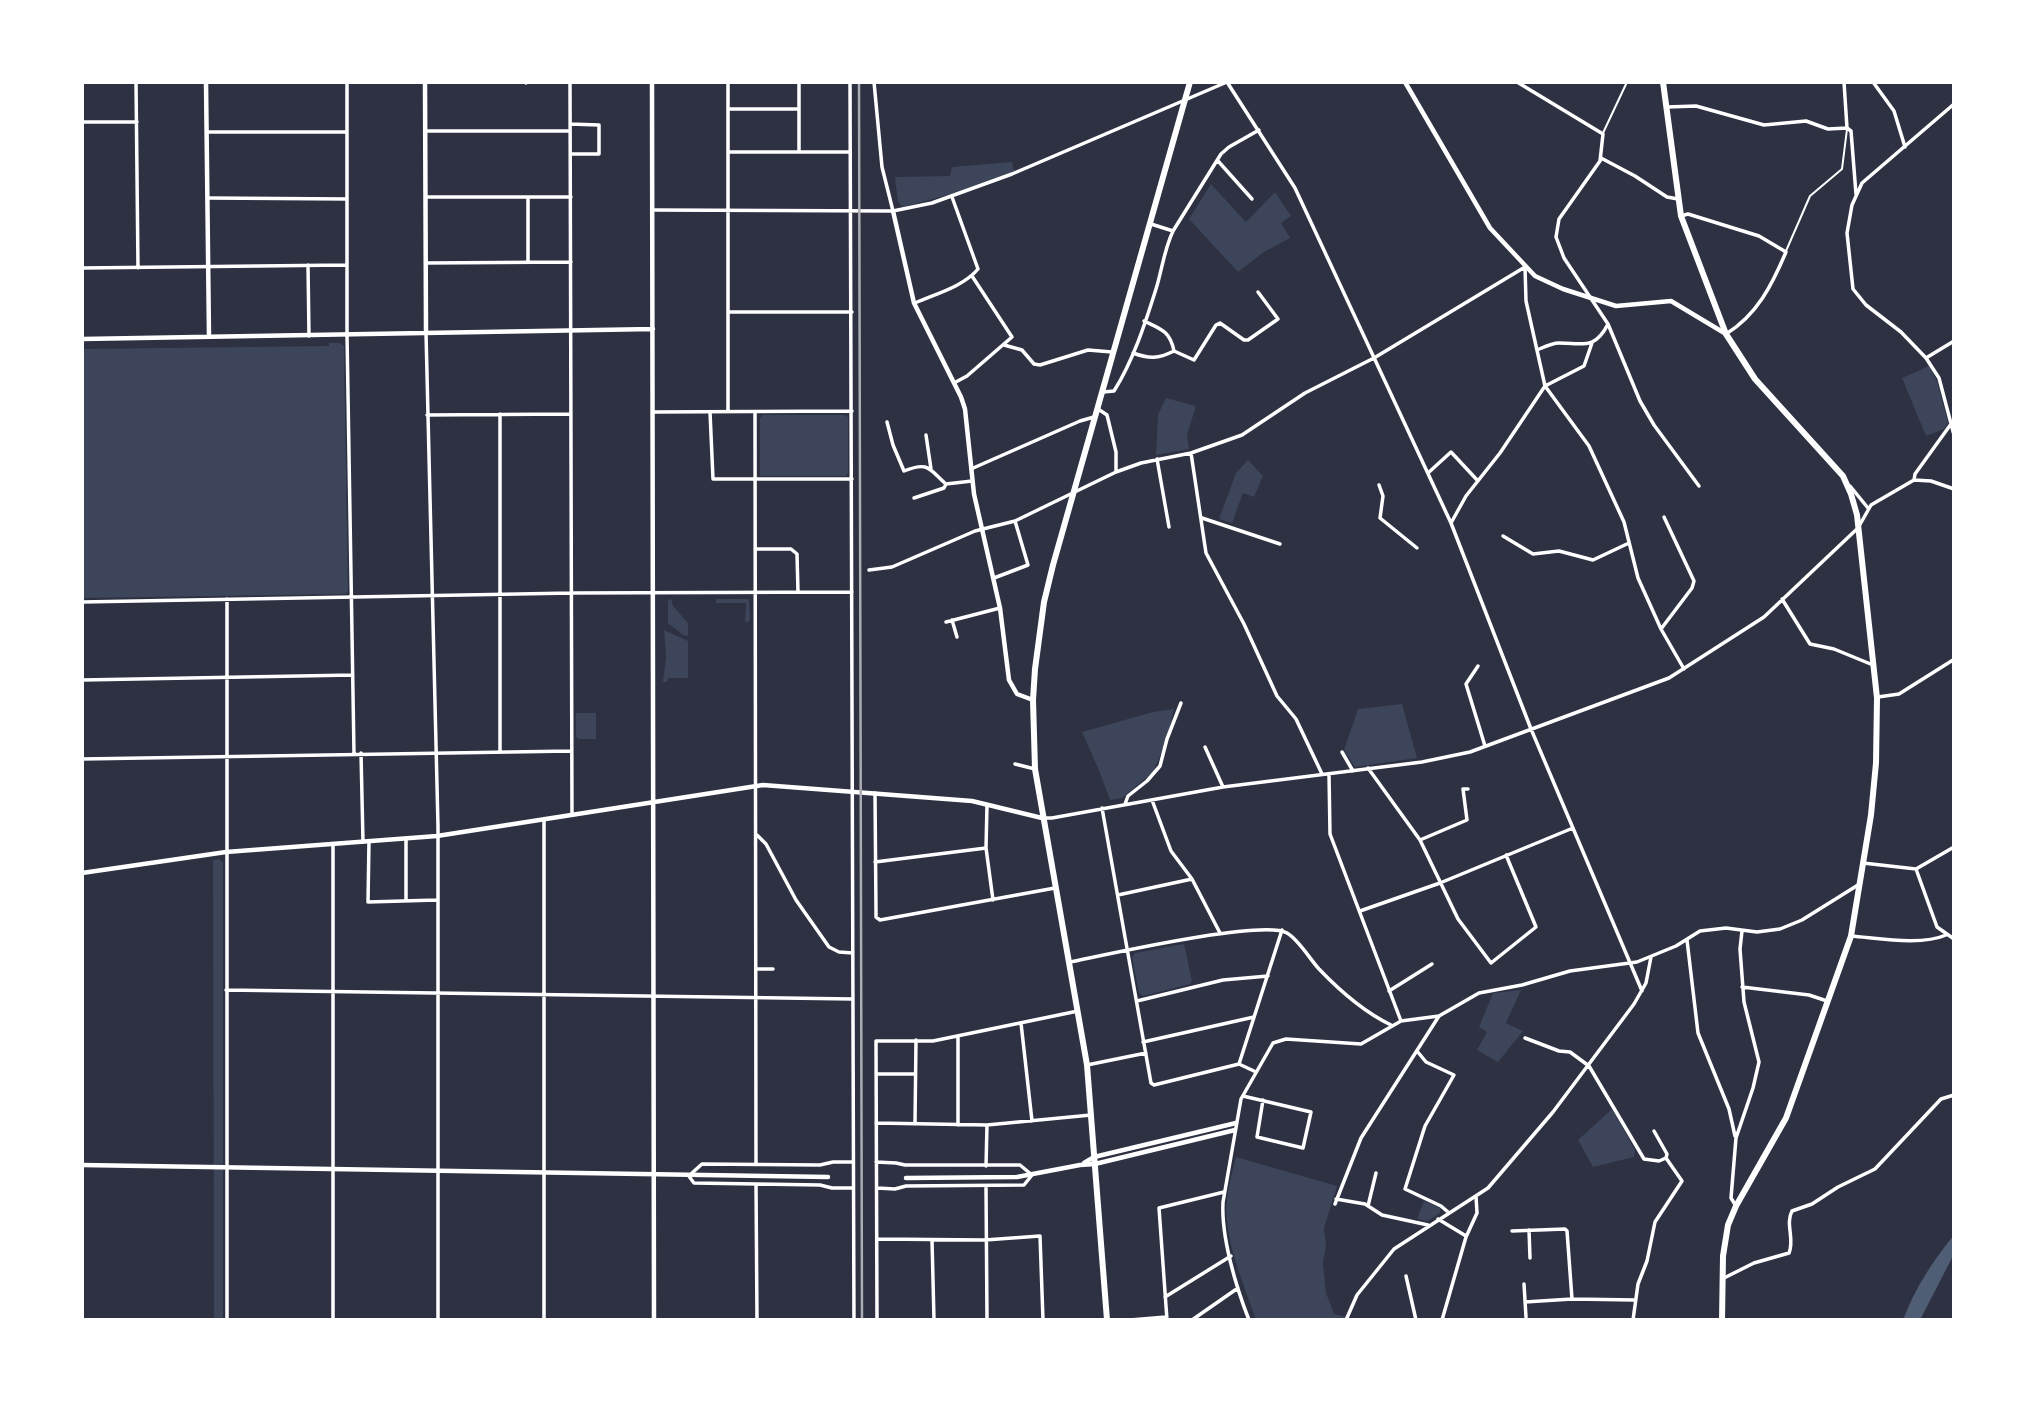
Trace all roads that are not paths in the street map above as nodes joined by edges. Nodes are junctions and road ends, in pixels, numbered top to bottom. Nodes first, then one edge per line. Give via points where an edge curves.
1 (136, 82) edge
2 (206, 82) edge
3 (346, 82) edge
4 (425, 82) edge
5 (570, 82) edge
6 (652, 82) edge
7 (728, 82) edge
8 (799, 82) edge
9 (850, 82) edge
10 (874, 82) edge
11 (1190, 82) edge
12 (1227, 82) edge
13 (1405, 82) edge
14 (1517, 82) edge
15 (1627, 82) edge
16 (1663, 82) edge
17 (1844, 82) edge
18 (1873, 82) edge
19 (1185, 100) junction
20 (1954, 104) edge
21 (1665, 107) junction
22 (728, 109) junction
23 (798, 109) junction
24 (82, 122) edge
25 (137, 122) junction
26 (570, 124) junction
27 (1847, 128) junction
28 (1259, 130) junction
29 (426, 131) junction
30 (569, 131) junction
31 (207, 132) junction
32 (347, 132) junction
33 (1603, 134) junction
34 (1905, 147) junction
35 (799, 151) junction
36 (728, 152) junction
37 (850, 152) junction
38 (571, 154) junction
39 (1601, 158) junction
40 (1218, 161) junction
41 (1856, 196) junction
42 (426, 197) junction
43 (527, 197) junction
44 (571, 197) junction
45 (952, 197) junction
46 (208, 198) junction
47 (347, 199) junction
48 (1252, 199) dead end
49 (1678, 199) junction
50 (653, 210) junction
51 (727, 210) junction
52 (851, 210) junction
53 (893, 211) junction
54 (1681, 216) junction
55 (1151, 225) junction
56 (1173, 231) junction
57 (1786, 252) junction
58 (528, 262) junction
59 (571, 262) junction
60 (426, 263) junction
61 (208, 265) junction
62 (308, 265) junction
63 (346, 265) junction
64 (1525, 267) junction
65 (82, 268) edge
66 (138, 268) junction
67 (972, 276) junction
68 (1258, 292) dead end
69 (1594, 300) junction
70 (914, 303) junction
71 (729, 312) junction
72 (852, 312) junction
73 (1144, 321) junction
74 (1608, 324) junction
75 (653, 329) junction
76 (570, 331) junction
77 (426, 333) junction
78 (1726, 334) junction
79 (347, 335) junction
80 (309, 336) junction
81 (209, 337) junction
82 (82, 339) edge
83 (1954, 341) edge
84 (1592, 343) junction
85 (1002, 344) junction
86 (1537, 350) junction
87 (1174, 351) junction
88 (1114, 352) junction
89 (1133, 353) junction
90 (1374, 358) junction
91 (1926, 358) junction
92 (954, 383) junction
93 (1545, 386) junction
94 (1103, 392) junction
95 (728, 411) junction
96 (852, 411) junction
97 (653, 412) junction
98 (710, 412) junction
99 (755, 412) junction
100 (1097, 413) junction
101 (500, 414) junction
102 (571, 414) junction
103 (428, 415) junction
104 (887, 422) dead end
105 (1951, 424) junction
106 (926, 435) dead end
107 (1954, 435) edge
108 (1191, 453) junction
109 (1157, 460) junction
110 (931, 469) junction
111 (971, 469) junction
112 (1116, 472) junction
113 (1428, 473) junction
114 (755, 479) junction
115 (852, 479) junction
116 (1914, 480) junction
117 (972, 481) junction
118 (1478, 481) junction
119 (946, 484) junction
120 (1379, 485) dead end
121 (1848, 485) junction
122 (1699, 486) dead end
123 (1954, 489) edge
124 (1073, 493) junction
125 (914, 498) dead end
126 (1868, 508) junction
127 (1664, 517) dead end
128 (1202, 518) junction
129 (1016, 521) junction
130 (1451, 523) junction
131 (1168, 527) dead end
132 (1858, 528) junction
133 (982, 530) junction
134 (1503, 536) dead end
135 (1629, 543) junction
136 (1280, 544) dead end
137 (1417, 548) dead end
138 (755, 549) junction
139 (869, 570) dead end
140 (994, 578) junction
141 (797, 592) junction
142 (852, 592) junction
143 (572, 593) junction
144 (653, 593) junction
145 (756, 593) junction
146 (500, 595) junction
147 (432, 596) junction
148 (352, 597) junction
149 (228, 599) junction
150 (1782, 599) junction
151 (82, 602) edge
152 (1000, 608) junction
153 (1661, 629) junction
154 (957, 638) dead end
155 (1953, 660) edge
156 (1873, 665) junction
157 (1478, 666) dead end
158 (1684, 669) junction
159 (353, 675) junction
160 (228, 677) junction
161 (82, 680) edge
162 (1877, 698) junction
163 (1033, 700) junction
164 (1181, 703) dead end
165 (1531, 729) junction
166 (1485, 746) junction
167 (1205, 747) dead end
168 (500, 751) junction
169 (571, 751) junction
170 (436, 752) junction
171 (1342, 752) dead end
172 (354, 753) junction
173 (360, 753) junction
174 (227, 756) junction
175 (82, 759) edge
176 (1015, 764) dead end
177 (1368, 768) junction
178 (1035, 769) junction
179 (1353, 771) junction
180 (1329, 774) junction
181 (1323, 775) junction
182 (756, 786) junction
183 (1223, 787) junction
184 (1468, 789) dead end
185 (852, 791) junction
186 (875, 793) junction
187 (1152, 800) junction
188 (654, 802) junction
189 (1125, 804) junction
190 (988, 805) junction
191 (1102, 808) junction
192 (572, 815) junction
193 (1042, 817) junction
194 (544, 820) junction
195 (1573, 828) junction
196 (757, 834) junction
197 (437, 836) junction
198 (406, 839) junction
199 (1420, 840) junction
200 (366, 842) junction
201 (333, 844) junction
202 (1954, 847) edge
203 (986, 848) junction
204 (226, 852) junction
205 (1506, 855) junction
206 (875, 862) junction
207 (1863, 863) junction
208 (1916, 869) junction
209 (82, 873) edge
210 (1192, 879) junction
211 (1440, 883) junction
212 (1858, 885) junction
213 (1055, 888) junction
214 (1118, 895) junction
215 (437, 900) junction
216 (993, 900) junction
217 (406, 901) junction
218 (1360, 911) junction
219 (1282, 930) junction
220 (1742, 931) junction
221 (1220, 933) junction
222 (1946, 935) junction
223 (1851, 936) junction
224 (1954, 939) edge
225 (1687, 940) junction
226 (1128, 950) junction
227 (853, 953) junction
228 (1651, 957) junction
229 (1068, 962) junction
230 (1629, 962) junction
231 (1432, 964) dead end
232 (757, 969) junction
233 (773, 969) dead end
234 (1268, 976) junction
235 (1742, 988) junction
236 (226, 990) junction
237 (1389, 991) junction
238 (1642, 991) junction
239 (333, 992) junction
240 (437, 993) junction
241 (544, 995) junction
242 (654, 997) junction
243 (756, 998) junction
244 (853, 999) junction
245 (1136, 1001) junction
246 (1829, 1002) junction
247 (1078, 1011) junction
248 (1439, 1016) junction
249 (1255, 1017) junction
250 (1401, 1021) junction
251 (1021, 1023) junction
252 (1391, 1025) junction
253 (958, 1036) junction
254 (1525, 1038) dead end
255 (916, 1040) junction
256 (1143, 1042) junction
257 (1417, 1051) junction
258 (1146, 1053) junction
259 (1239, 1064) junction
260 (1087, 1065) junction
261 (1589, 1066) junction
262 (1256, 1072) junction
263 (877, 1074) junction
264 (915, 1074) junction
265 (1954, 1095) edge
266 (1243, 1096) junction
267 (1263, 1100) junction
268 (1091, 1115) junction
269 (1032, 1121) junction
270 (876, 1123) junction
271 (1236, 1123) junction
272 (915, 1124) junction
273 (958, 1125) junction
274 (987, 1125) junction
275 (1235, 1130) junction
276 (1654, 1131) dead end
277 (1736, 1138) junction
278 (1168, 1143) junction
279 (1666, 1158) junction
280 (1094, 1161) junction
281 (853, 1162) junction
282 (876, 1162) junction
283 (756, 1164) junction
284 (82, 1165) edge
285 (986, 1166) junction
286 (227, 1167) junction
287 (333, 1168) junction
288 (438, 1170) junction
289 (544, 1172) junction
290 (654, 1173) junction
291 (689, 1173) junction
292 (1376, 1173) dead end
293 (1032, 1175) junction
294 (828, 1177) dead end
295 (906, 1178) dead end
296 (757, 1184) junction
297 (986, 1187) junction
298 (853, 1188) junction
299 (876, 1188) junction
300 (1224, 1192) junction
301 (1476, 1196) junction
302 (1368, 1206) junction
303 (1736, 1206) junction
304 (1448, 1212) junction
305 (1438, 1219) junction
306 (1428, 1225) junction
307 (1529, 1230) junction
308 (1512, 1231) dead end
309 (1466, 1237) junction
310 (877, 1239) junction
311 (932, 1240) junction
312 (985, 1240) junction
313 (1231, 1256) junction
314 (1530, 1258) dead end
315 (1406, 1276) dead end
316 (1722, 1278) junction
317 (1524, 1284) dead end
318 (1238, 1288) junction
319 (1165, 1297) junction
320 (1572, 1299) junction
321 (1635, 1300) junction
322 (1525, 1302) junction
323 (1526, 1317) dead end
324 (1167, 1318) edge
325 (226, 1320) edge
326 (333, 1320) edge
327 (438, 1320) edge
328 (544, 1320) edge
329 (654, 1320) edge
330 (757, 1320) edge
331 (854, 1320) edge
332 (877, 1320) edge
333 (934, 1320) edge
334 (987, 1320) edge
335 (1043, 1320) edge
336 (1107, 1320) edge
337 (1130, 1320) edge
338 (1192, 1320) edge
339 (1249, 1320) edge
340 (1346, 1320) edge
341 (1416, 1320) edge
342 (1442, 1320) edge
343 (1633, 1320) edge
344 (1722, 1320) edge

1 - 25 street
2 - 31 street
3 - 32 street
4 - 29 street
5 - 26 street
6 - 50 street
7 - 22 street
8 - 23 street
9 - 37 street
10 - 53 street via 881,156
11 - 19 main road
12 - 19 street
12 - 28 street
13 - 64 street via 1490,228
14 - 33 street
15 - 33 lane
16 - 21 main road
17 - 27 street
18 - 34 street via 1894,111
19 - 45 street
19 - 55 main road
20 - 34 street
21 - 27 street via 1696,106 1764,125 1805,121 1828,129
21 - 49 main road
22 - 23 street
22 - 36 street
23 - 35 street
24 - 25 street
25 - 66 street
26 - 30 street
26 - 38 street via 599,125 599,154
27 - 41 street via 1851,131
27 - 57 lane via 1842,169 1810,196
28 - 40 street via 1228,147
28 - 90 street via 1295,188
29 - 30 street
29 - 42 street
30 - 38 street
31 - 32 street
31 - 46 street
32 - 47 street
33 - 39 street
34 - 41 street via 1862,183
35 - 36 street
35 - 37 street
36 - 51 street
37 - 52 street
38 - 44 street
39 - 49 street
39 - 69 street via 1564,211 1556,231 1564,258
40 - 48 street
40 - 56 street
41 - 91 street via 1847,233 1853,289
42 - 43 street
42 - 60 street
43 - 44 street
43 - 58 street
44 - 59 street
45 - 53 street
45 - 67 street via 978,269
46 - 47 street
46 - 61 street
47 - 63 street
49 - 54 main road
50 - 51 street
50 - 75 street
51 - 52 street
51 - 71 street
52 - 53 street
52 - 72 street
53 - 70 street
54 - 57 street via 1688,214 1759,236
54 - 78 main road
55 - 56 street
55 - 88 main road
56 - 73 street
57 - 78 street via 1757,308
58 - 59 street
58 - 60 street
59 - 76 street
60 - 77 street
61 - 62 street
61 - 66 street
61 - 81 street
62 - 63 street
62 - 80 street
63 - 79 street
64 - 69 street via 1546,282
64 - 86 street via 1526,301
64 - 90 street
65 - 66 street
67 - 70 street
67 - 85 street via 1012,337
68 - 87 street via 1278,319 1248,340 1220,323 1194,360
69 - 74 street
69 - 78 street via 1626,307 1671,301
70 - 92 street
71 - 72 street
71 - 95 street
72 - 96 street
73 - 87 street via 1171,339
73 - 89 street
74 - 84 street
74 - 122 street via 1640,401
75 - 76 street
75 - 97 street
76 - 77 street
76 - 102 street
77 - 79 street
77 - 103 street
78 - 121 main road via 1755,379
79 - 80 street
79 - 148 street
80 - 81 street
81 - 82 street
83 - 91 street
84 - 86 street via 1556,342
84 - 93 street via 1584,366
85 - 88 street via 1022,350 1040,365 1088,350
85 - 92 street
86 - 93 street
87 - 89 street via 1147,359
88 - 94 main road
89 - 94 street via 1114,391
90 - 108 street via 1305,393 1242,435
90 - 113 street
91 - 105 street via 1939,378
92 - 111 street via 968,423
93 - 118 street
93 - 135 street via 1588,446 1624,522
94 - 100 main road
95 - 98 street
95 - 99 street
96 - 99 street
96 - 115 street
97 - 98 street
97 - 144 street
98 - 114 street via 713,479
99 - 114 street
100 - 111 street
100 - 112 street via 1107,415
100 - 124 main road
101 - 102 street
101 - 103 street
101 - 146 street
102 - 143 street
103 - 147 street
104 - 110 street via 904,471 918,465
105 - 107 street
105 - 116 street
106 - 110 street
108 - 109 street
108 - 128 street
109 - 112 street
109 - 131 street
110 - 119 street
111 - 117 street
112 - 124 street
113 - 118 street via 1451,452
113 - 130 street
114 - 115 street
114 - 138 street
115 - 142 street
116 - 123 street
116 - 126 street
117 - 119 street
117 - 133 street
118 - 130 street
119 - 125 street
120 - 137 street via 1383,496 1380,518
121 - 126 street
121 - 132 main road
124 - 129 street
124 - 163 main road via 1044,602
126 - 132 street
127 - 153 street via 1694,581
128 - 136 street
128 - 181 street via 1212,567
129 - 133 street
129 - 140 street via 1028,565
130 - 165 street
132 - 150 street
132 - 156 main road
133 - 139 street via 892,566
133 - 140 street
134 - 135 street via 1533,554 1559,551 1592,560
135 - 153 street via 1638,578
138 - 141 street via 791,549 797,554
138 - 145 street
140 - 152 street
141 - 142 street
141 - 145 street
142 - 185 street
143 - 144 street
143 - 146 street
143 - 169 street
144 - 145 street
144 - 188 street
145 - 182 street
146 - 147 street
146 - 168 street
147 - 148 street
147 - 170 street
148 - 149 street
148 - 159 street
149 - 151 street
149 - 160 street
150 - 156 street via 1810,644
150 - 158 street via 1752,626
152 - 154 street via 949,621
152 - 163 street via 1009,680 1017,694
153 - 158 street
155 - 162 street via 1899,694
156 - 162 main road
157 - 166 street via 1466,684
158 - 165 street via 1661,682
159 - 160 street
159 - 172 street
160 - 161 street
160 - 174 street
162 - 207 main road via 1875,784
163 - 178 main road
164 - 189 street via 1160,766
165 - 166 street
165 - 195 street
166 - 177 street via 1452,757
167 - 183 street
168 - 169 street
168 - 170 street
169 - 192 street
170 - 173 street
170 - 197 street
171 - 179 street
172 - 173 street
172 - 174 street
173 - 200 street
174 - 175 street
174 - 204 street
176 - 178 street
177 - 179 street
177 - 199 street
178 - 193 main road
179 - 180 street
180 - 181 street
180 - 218 street via 1330,834
181 - 183 street
182 - 185 street
182 - 188 street
182 - 196 street
183 - 187 street
184 - 199 street via 1463,789 1467,820
185 - 186 street
185 - 227 street
186 - 190 street
186 - 206 street
187 - 189 street
187 - 210 street via 1171,850
188 - 192 street
188 - 242 street
189 - 191 street
190 - 193 street
190 - 203 street
191 - 193 street
191 - 214 street
192 - 194 street
193 - 213 main road
194 - 197 street
194 - 241 street
195 - 205 street
195 - 230 street
196 - 227 street via 826,943 833,950
196 - 232 street
197 - 198 street
197 - 215 street
198 - 200 street
198 - 217 street
199 - 211 street
200 - 201 street
200 - 217 street via 368,902
201 - 204 street
201 - 239 street
202 - 208 street
203 - 206 street
203 - 216 street
204 - 209 street
204 - 236 street
205 - 211 street
205 - 211 street via 1536,927 1491,963 1458,919
206 - 216 street via 876,917 880,920
207 - 208 street
207 - 212 main road
208 - 222 street via 1937,927
210 - 214 street
210 - 221 street
211 - 218 street
212 - 220 street via 1787,926
212 - 223 main road
213 - 216 street
213 - 229 main road
214 - 226 street
215 - 217 street
215 - 240 street
218 - 237 street
219 - 221 street
219 - 234 street
219 - 252 street via 1344,993
220 - 225 street via 1704,930
220 - 235 street
221 - 226 street
222 - 223 street via 1910,940
222 - 224 street
223 - 246 main road
225 - 228 street
225 - 277 street via 1698,1033
226 - 229 street
226 - 245 street
227 - 244 street
228 - 230 street
228 - 238 street
229 - 247 main road
230 - 238 street
230 - 248 street via 1479,993
231 - 237 street
232 - 233 street
232 - 243 street
234 - 245 street via 1223,980
234 - 249 street
235 - 246 street via 1809,995
235 - 277 street via 1759,1062
236 - 239 street
236 - 286 street
237 - 250 street
238 - 261 street
239 - 240 street
239 - 287 street
240 - 241 street
240 - 288 street
241 - 242 street
241 - 289 street
242 - 243 street
242 - 290 street
243 - 244 street
243 - 283 street
244 - 281 street
245 - 256 street
246 - 303 main road via 1786,1118
247 - 251 street
247 - 260 main road
248 - 250 street
248 - 257 street
249 - 256 street
249 - 259 street
250 - 252 street
251 - 253 street
251 - 269 street
252 - 262 street via 1361,1044 1286,1038 1273,1043
253 - 255 street
253 - 273 street
254 - 261 street via 1570,1052
255 - 263 street via 876,1041
255 - 264 street
256 - 258 street
257 - 302 street via 1361,1138 1336,1201
257 - 304 street via 1426,1062 1454,1074 1425,1126 1405,1189
258 - 259 street via 1154,1085
258 - 260 street
259 - 262 street
260 - 268 main road
261 - 279 street via 1644,1159
261 - 301 street via 1494,1181
262 - 266 street
263 - 264 street
263 - 270 street
264 - 272 street
265 - 316 street via 1941,1099 1875,1169 1792,1211 1789,1253
266 - 267 street
266 - 271 street
267 - 267 street via 1311,1112 1303,1148 1257,1137
268 - 269 street
268 - 280 main road
269 - 274 street
270 - 272 street
270 - 282 street
271 - 275 street
271 - 278 street
272 - 273 street
273 - 274 street
274 - 285 street
275 - 278 street
275 - 300 street
276 - 279 street
277 - 303 street via 1731,1198
278 - 280 street
279 - 321 street via 1682,1181 1655,1222
280 - 293 street
280 - 336 main road
281 - 283 street
281 - 298 street
282 - 285 street
282 - 299 street
283 - 291 street via 702,1164
284 - 286 street
285 - 293 street via 1020,1166
286 - 287 street
286 - 325 street
287 - 288 street
287 - 326 street
288 - 289 street
288 - 327 street
289 - 290 street
289 - 328 street
290 - 291 street
290 - 329 street
291 - 294 street
291 - 296 street via 694,1183
292 - 302 street
293 - 295 street
293 - 297 street via 1024,1185
296 - 298 street
296 - 330 street
297 - 299 street
297 - 312 street
298 - 331 street
299 - 310 street
300 - 313 street via 1222,1219
300 - 319 street via 1160,1208
301 - 304 street
301 - 309 street via 1478,1208
302 - 306 street via 1382,1215
303 - 316 main road via 1726,1235
304 - 305 street
305 - 306 street
305 - 309 street
306 - 340 street via 1383,1261
307 - 308 street
307 - 314 street
307 - 320 street via 1567,1231
309 - 342 street
310 - 311 street
310 - 332 street
311 - 312 street
311 - 333 street
312 - 334 street
312 - 335 street via 1040,1237
313 - 318 street
313 - 319 street
315 - 341 street
316 - 344 main road
317 - 322 street
318 - 338 street
318 - 339 street
319 - 324 street
320 - 321 street
320 - 322 street
321 - 343 street
322 - 323 street
324 - 337 street

